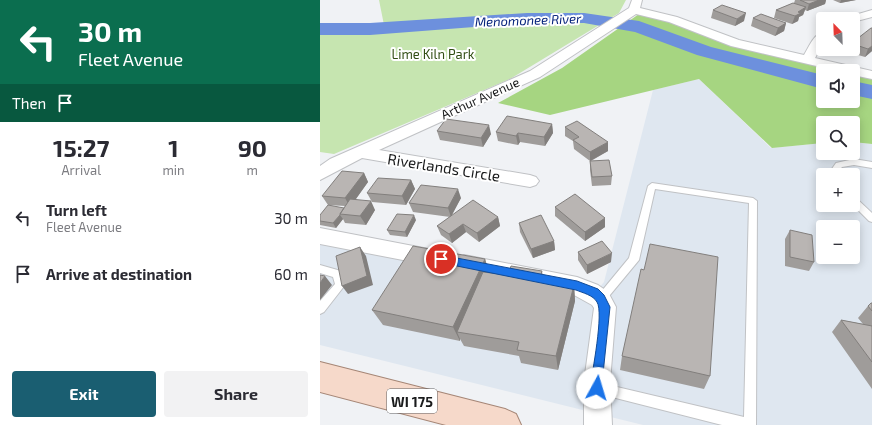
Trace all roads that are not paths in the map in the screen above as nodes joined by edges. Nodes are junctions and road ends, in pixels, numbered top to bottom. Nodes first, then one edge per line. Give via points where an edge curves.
1 (636, 5) edge
2 (872, 13) edge
3 (860, 17) edge
4 (816, 44) edge
5 (808, 60) junction
6 (872, 75) edge
7 (358, 152) junction
8 (872, 165) edge
9 (837, 168) edge
10 (320, 174) edge
11 (530, 181) dead end
12 (860, 207) edge
13 (872, 219) edge
14 (320, 236) edge
15 (321, 271) edge
16 (601, 298) junction
17 (320, 309) edge
18 (320, 377) edge
19 (597, 388) junction
20 (505, 425) edge
21 (598, 425) edge
22 (749, 425) edge

1 - 5 street via 735,43
1 - 7 street, Arthur Avenue via 535,74
2 - 3 street
4 - 5 street
5 - 6 street
7 - 10 street, Arthur Avenue
7 - 11 street, Riverlands Circle
8 - 9 lane via 854,162 839,165
12 - 13 lane
14 - 16 street via 577,286
15 - 17 lane via 337,274 340,285
16 - 19 street via 605,307
16 - 22 lane via 634,260 652,186 753,201
18 - 20 main road, WI 175
19 - 21 street
19 - 22 lane

